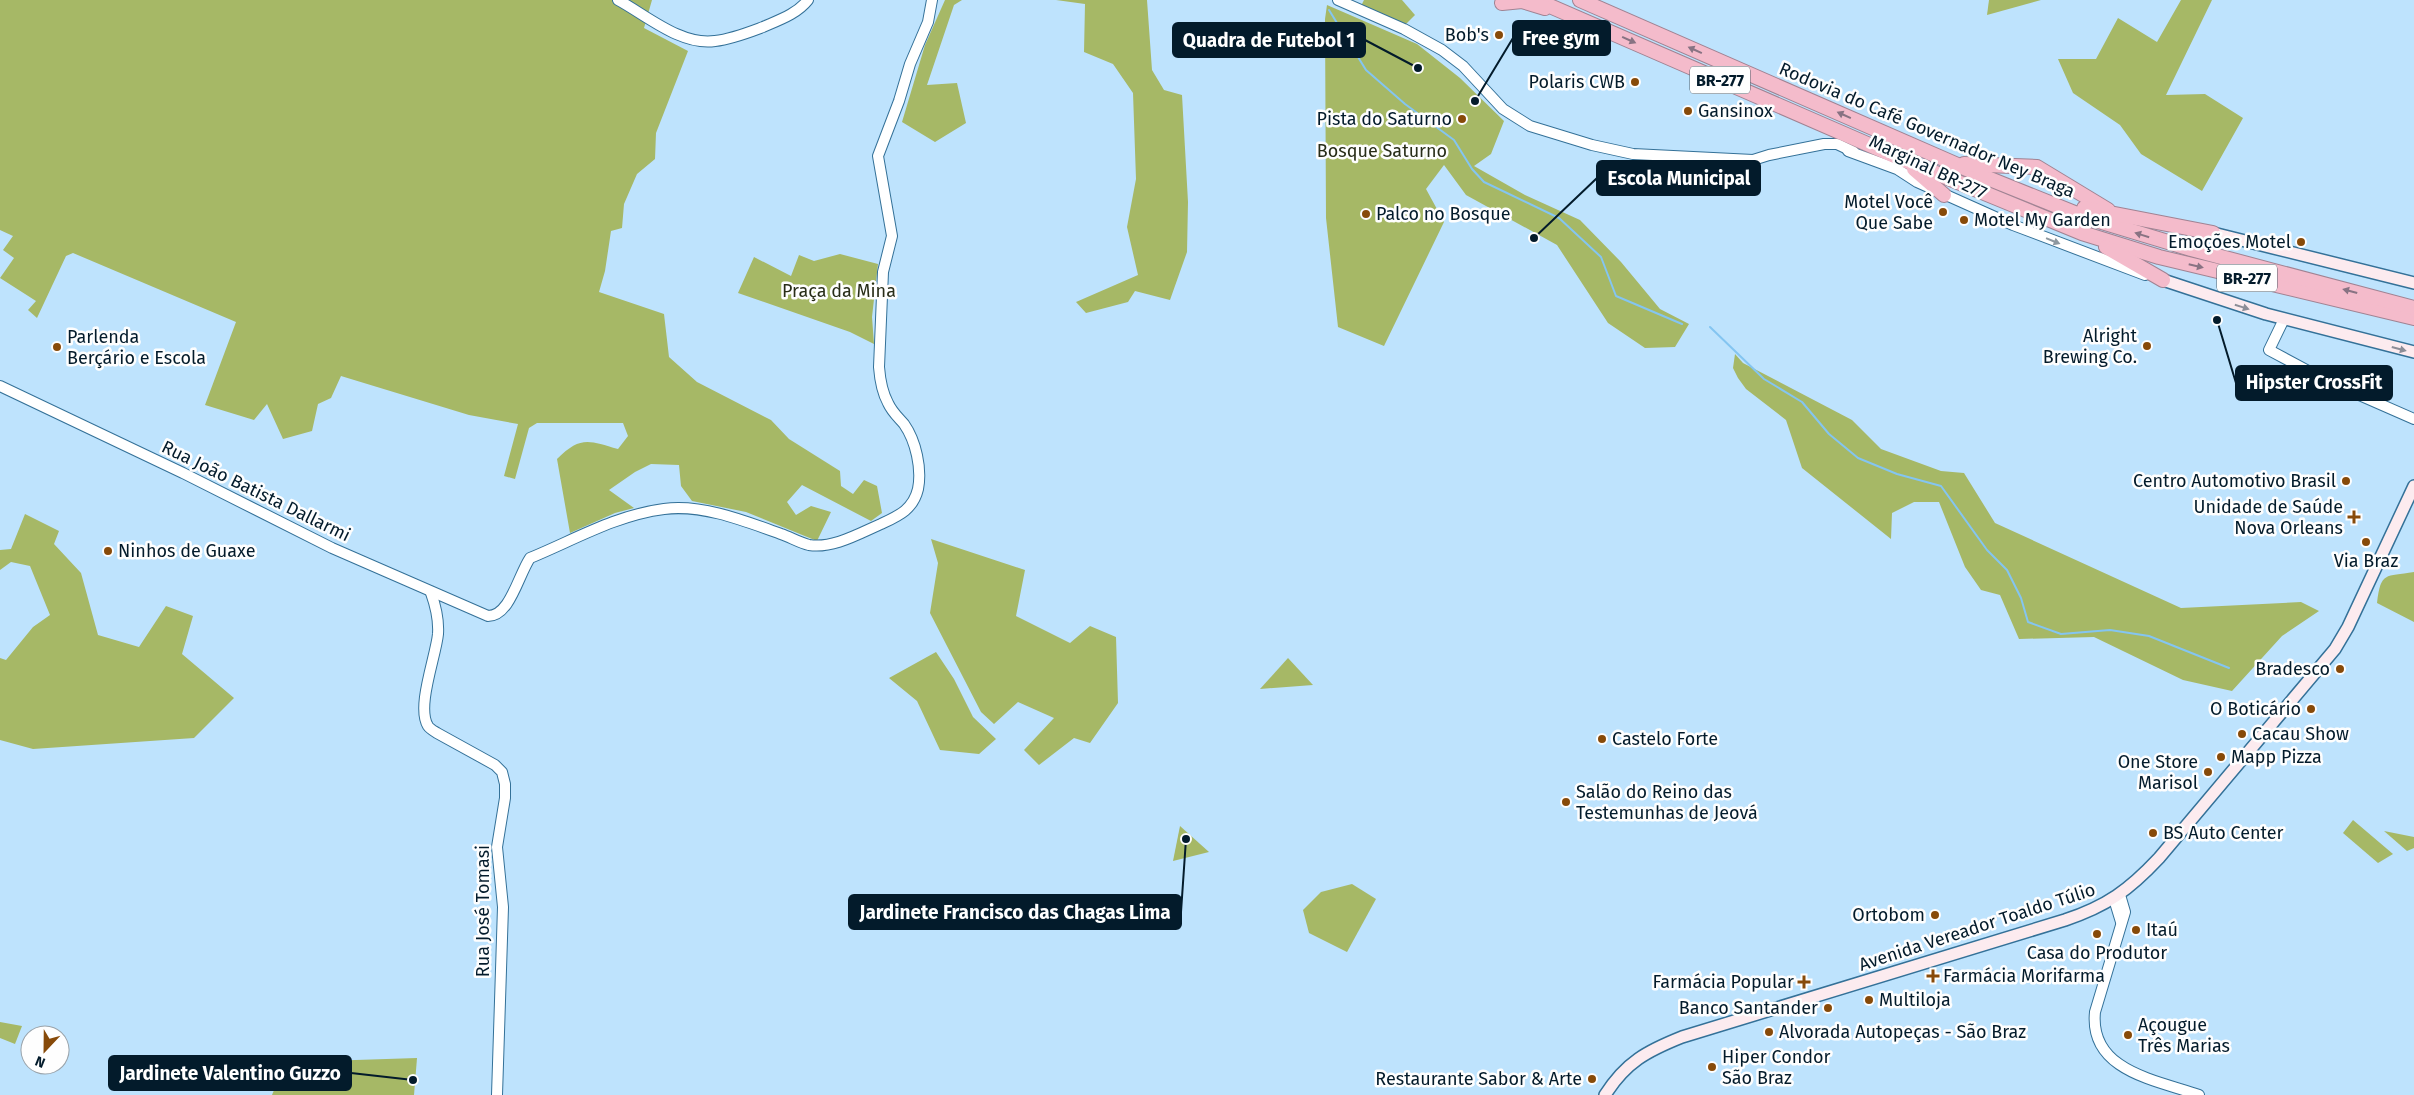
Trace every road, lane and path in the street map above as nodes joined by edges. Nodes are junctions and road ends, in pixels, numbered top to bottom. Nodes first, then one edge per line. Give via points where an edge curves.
1 (618, 0) edge
2 (808, 0) edge
3 (932, 0) edge
4 (1338, 0) edge
5 (1536, 0) edge
6 (1580, 0) edge
7 (1603, 0) edge
8 (1502, 3) dead end
9 (1614, 15) junction
10 (1581, 19) junction
11 (1904, 160) junction
12 (1955, 164) junction
13 (1984, 177) junction
14 (1944, 195) junction
15 (2117, 216) junction
16 (2082, 233) junction
17 (2213, 233) joint
18 (2163, 280) junction
19 (2414, 283) edge
20 (2414, 308) edge
21 (2414, 318) edge
22 (2284, 319) junction
23 (2414, 352) edge
24 (0, 386) edge
25 (2414, 419) edge
26 (2414, 486) edge
27 (431, 592) junction
28 (451, 601) junction
29 (437, 608) junction
30 (2117, 897) junction
31 (497, 1095) edge
32 (1605, 1095) edge
33 (2199, 1095) edge

1 - 2 street via 677,34 713,42 777,21
3 - 28 street, Rua João Batista Dallarmi via 928,22 878,156 892,236 883,272 880,381 888,404 913,442 918,464 918,488 908,509 852,537 830,544 810,545 704,510 664,509 623,518 530,558 500,613 488,616
4 - 14 street, Marginal BR-277 via 1442,50 1503,109 1530,126 1632,154 1753,160 1769,154 1837,144 1897,169
5 - 10 highway, Rodovia do Café Governador Ney Braga / BR-277
6 - 9 highway, Rodovia do Café Governador Ney Braga / BR-277
7 - 9 highway
8 - 10 highway via 1522,1
12 -> 9 highway, Rodovia do Café Governador Ney Braga / BR-277
10 -> 11 highway, Rodovia do Café Governador Ney Braga / BR-277
11 - 14 highway
11 - 16 highway, Rodovia do Café Governador Ney Braga / BR-277
12 - 13 highway, Rodovia do Café Governador Ney Braga / BR-277
12 - 15 highway via 2037,167
13 - 15 highway
20 -> 13 highway, Rodovia do Café Governador Ney Braga / BR-277 via 2122,229
14 -> 18 street, Marginal BR-277 via 2064,246
15 - 17 highway
16 - 18 highway
16 -> 21 highway, Rodovia do Café Governador Ney Braga / BR-277 via 2159,257
17 - 19 main road
18 -> 22 main road, Marginal BR-277
22 -> 23 main road, Marginal BR-277
22 - 25 street via 2269,350 2319,378
24 - 27 street, Rua João Batista Dallarmi via 332,548
26 - 30 main road, Avenida Vereador Toaldo Túlio via 2348,626 2327,660 2159,858
27 - 28 street, Rua João Batista Dallarmi
27 - 29 street, Rua José Tomasi
28 - 29 street
29 - 31 street, Rua José Tomasi via 438,635 425,697 426,721 437,733 495,765 502,772 505,784 497,847 503,908
30 - 32 main road, Avenida Vereador Toaldo Túlio via 2096,909 2050,925 1682,1037 1636,1058
30 - 33 street via 2126,909 2095,1012 2094,1028 2099,1044 2126,1070

